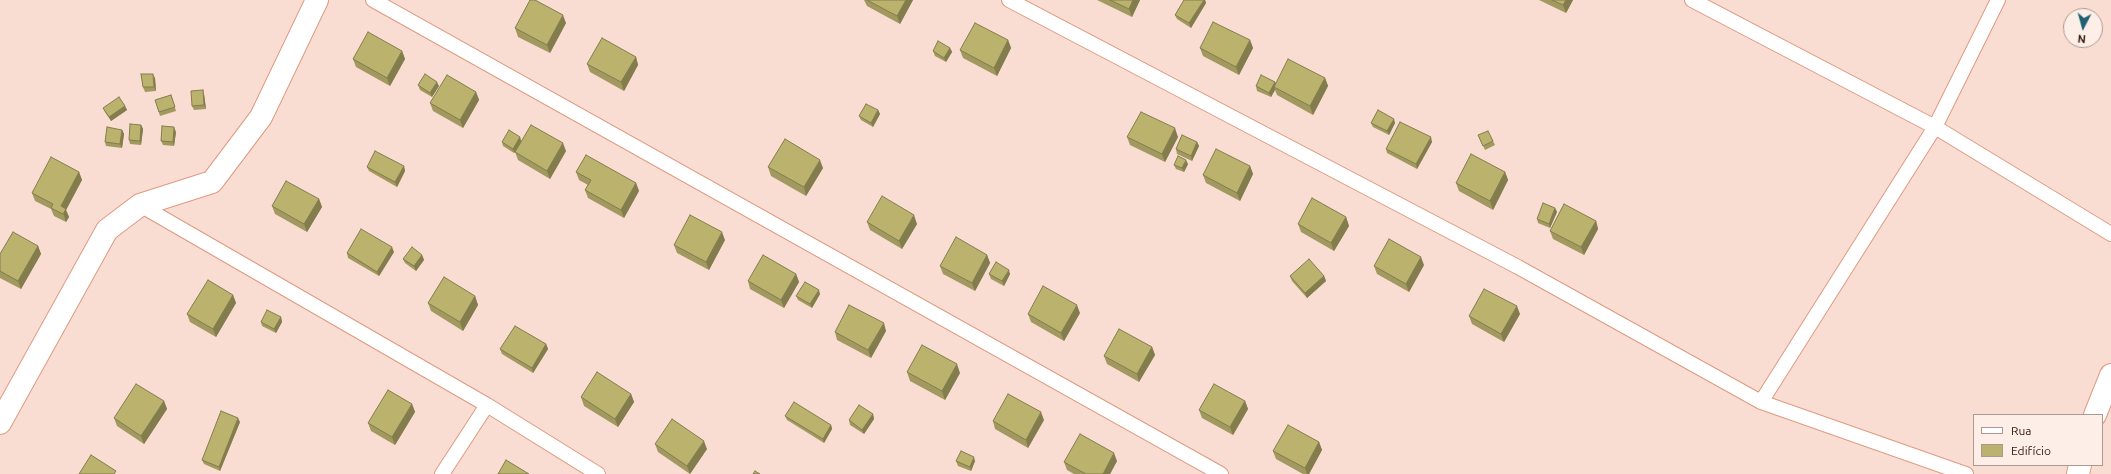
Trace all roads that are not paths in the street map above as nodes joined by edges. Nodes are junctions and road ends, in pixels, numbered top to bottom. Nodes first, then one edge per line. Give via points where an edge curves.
1 (317, 0) edge
2 (373, 0) edge
3 (1009, 0) edge
4 (1692, 0) edge
5 (1998, 0) edge
6 (1935, 127) junction
7 (140, 205) junction
8 (2111, 234) edge
9 (2111, 375) edge
10 (1760, 402) junction
11 (487, 404) junction
12 (2095, 414) edge
13 (0, 423) edge
14 (442, 474) edge
15 (598, 474) edge
16 (1221, 474) edge
17 (1966, 474) edge

1 - 7 street via 261,117 212,182
2 - 16 lane
3 - 10 lane via 1518,267
4 - 6 lane
5 - 6 lane
6 - 8 lane
6 - 10 lane
7 - 11 lane
7 - 13 street via 107,230
9 - 12 street
10 - 17 lane
11 - 14 lane
11 - 15 lane

